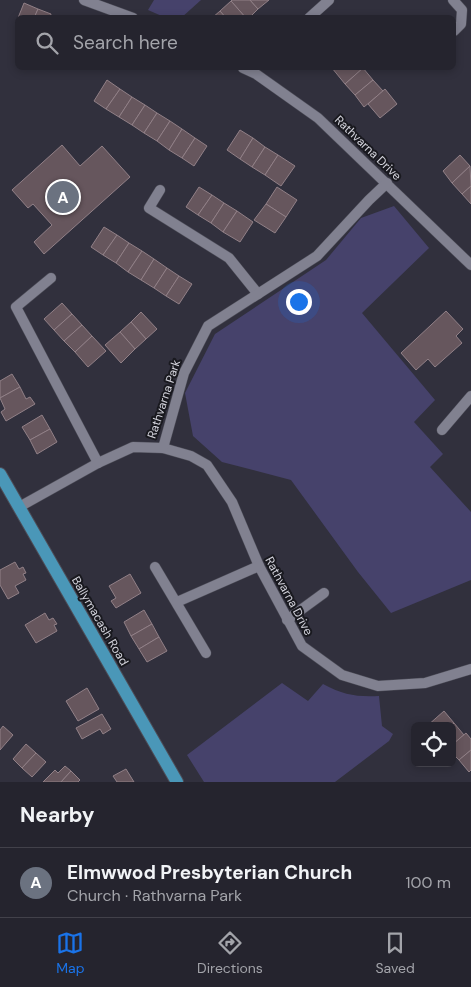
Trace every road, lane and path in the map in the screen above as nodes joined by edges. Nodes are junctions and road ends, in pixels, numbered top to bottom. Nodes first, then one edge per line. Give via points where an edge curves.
1 (84, 0) edge
2 (329, 0) edge
3 (454, 0) edge
4 (125, 15) edge
5 (312, 15) edge
6 (456, 29) edge
7 (259, 71) edge
8 (387, 183) junction
9 (160, 190) dead end
10 (469, 260) edge
11 (51, 278) dead end
12 (258, 294) junction
13 (470, 397) edge
14 (442, 430) dead end
15 (162, 448) junction
16 (98, 463) junction
17 (0, 474) edge
18 (19, 507) junction
19 (259, 566) junction
20 (155, 567) dead end
21 (324, 593) dead end
22 (177, 602) junction
23 (287, 620) junction
24 (206, 653) dead end
25 (471, 669) edge
26 (177, 782) edge

1 - 4 street
2 - 5 street
3 - 6 street via 462,10 461,24
7 - 8 street, Rathvarna Drive via 318,118
8 - 10 street, Rathvarna Drive
8 - 12 street, Rathvarna Park via 317,256
9 - 12 street via 149,208 229,258
11 - 16 street via 16,307
12 - 15 street, Rathvarna Park via 208,326 184,373
13 - 14 street
15 - 16 street, Rathvarna Park via 133,447
15 - 19 street, Rathvarna Drive via 191,456 207,465 232,502
16 - 18 street, Rathvarna Park
17 - 18 main road, Ballymacash Road
18 - 26 main road, Ballymacash Road
19 - 22 street
19 - 23 street, Rathvarna Drive
20 - 22 street
21 - 23 street
22 - 24 street
23 - 25 street, Rathvarna Drive via 302,646 342,675 378,686 425,683

